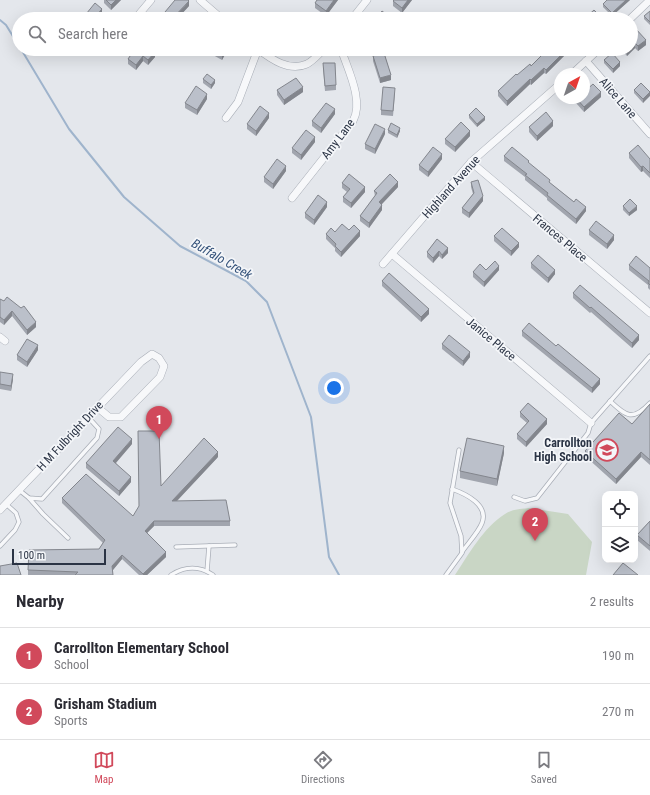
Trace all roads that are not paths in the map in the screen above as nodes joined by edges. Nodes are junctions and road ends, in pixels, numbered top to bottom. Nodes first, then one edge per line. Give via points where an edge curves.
1 (151, 0) edge
2 (200, 0) edge
3 (367, 0) edge
4 (650, 0) edge
5 (141, 12) edge
6 (214, 12) edge
7 (358, 12) edge
8 (637, 12) edge
9 (255, 56) edge
10 (268, 56) edge
11 (317, 56) edge
12 (343, 56) edge
13 (591, 56) edge
14 (586, 61) junction
15 (578, 68) edge
16 (554, 89) edge
17 (226, 118) dead end
18 (650, 134) edge
19 (471, 162) junction
20 (292, 198) dead end
21 (392, 254) junction
22 (383, 264) dead end
23 (650, 313) edge
24 (650, 356) edge
25 (610, 402) junction
26 (650, 403) edge
27 (98, 407) junction
28 (88, 417) junction
29 (591, 423) junction
30 (459, 450) dead end
31 (452, 489) junction
32 (19, 490) junction
33 (514, 497) dead end
34 (29, 498) junction
35 (6, 504) junction
36 (0, 510) edge
37 (68, 538) dead end
38 (235, 545) dead end
39 (0, 546) edge
40 (209, 546) junction
41 (176, 547) dead end
42 (462, 553) junction
43 (207, 571) junction
44 (171, 575) edge
45 (213, 575) edge
46 (446, 575) edge

1 - 5 street
2 - 6 street
3 - 7 street
4 - 8 street
9 - 17 street via 238,102
10 - 11 street via 297,67 308,64
12 - 20 street, Amy Lane via 355,93 357,114
13 - 14 street
14 - 15 street
14 - 18 street, Alice Lane
16 - 19 street, Highland Avenue
19 - 21 street, Highland Avenue
19 - 23 street, Frances Place
21 - 22 street, Highland Avenue
21 - 29 street, Janice Place
24 - 25 lane
25 - 26 lane via 622,412 633,416 642,412
25 - 29 lane
27 - 27 street, H M Fulbright Drive via 141,362 152,354 159,358 164,366 160,377 121,417 109,417
27 - 28 street, H M Fulbright Drive
28 - 32 street, H M Fulbright Drive
28 - 34 lane via 99,429 97,438 42,499
29 - 33 lane via 588,433 537,498 525,501
30 - 31 lane
31 - 42 lane via 450,503 461,536
31 - 42 lane via 468,494 482,512 482,523
32 - 34 lane
32 - 35 street, H M Fulbright Drive
34 - 37 lane
35 - 36 street, H M Fulbright Drive
35 - 39 lane via 16,513 19,522
38 - 40 lane
40 - 41 lane
40 - 43 lane
42 - 46 lane
43 - 44 lane via 202,568 185,569
43 - 45 lane

